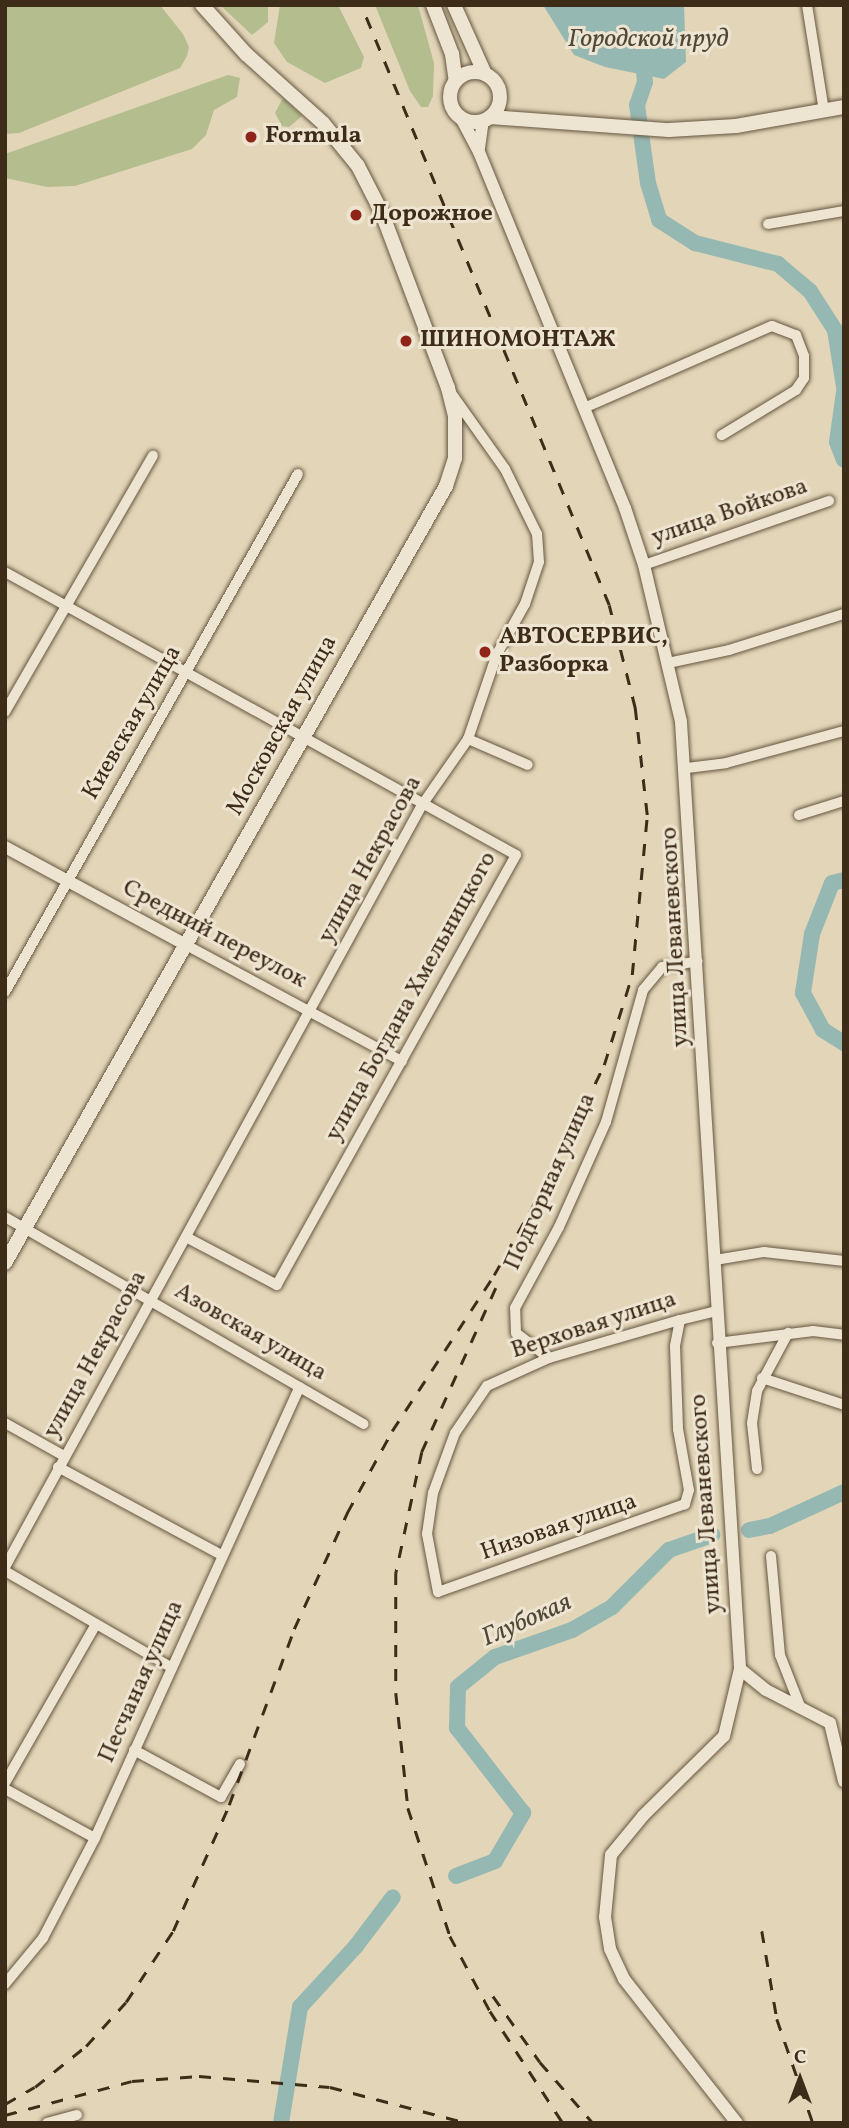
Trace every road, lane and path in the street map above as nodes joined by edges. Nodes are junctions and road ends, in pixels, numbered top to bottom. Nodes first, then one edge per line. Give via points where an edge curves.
1 (201, 5) edge
2 (433, 5) edge
3 (454, 5) edge
4 (807, 5) edge
5 (485, 74) junction
6 (456, 81) junction
7 (500, 97) junction
8 (844, 107) edge
9 (824, 111) junction
10 (460, 116) junction
11 (486, 119) junction
12 (525, 119) junction
13 (479, 152) junction
14 (844, 211) edge
15 (768, 224) dead end
16 (448, 388) junction
17 (584, 408) junction
18 (722, 435) dead end
19 (153, 456) dead end
20 (298, 474) dead end
21 (829, 501) dead end
22 (644, 565) junction
23 (5, 572) edge
24 (66, 606) junction
25 (844, 614) edge
26 (668, 663) junction
27 (186, 672) junction
28 (5, 712) edge
29 (844, 731) edge
30 (302, 736) junction
31 (468, 738) junction
32 (528, 765) dead end
33 (687, 768) junction
34 (844, 801) edge
35 (422, 805) junction
36 (799, 815) dead end
37 (5, 847) edge
38 (68, 880) junction
39 (188, 946) junction
40 (698, 961) junction
41 (5, 992) edge
42 (312, 1012) junction
43 (402, 1061) junction
44 (5, 1217) edge
45 (24, 1228) junction
46 (186, 1237) junction
47 (715, 1259) junction
48 (844, 1261) edge
49 (5, 1263) edge
50 (151, 1300) junction
51 (716, 1311) junction
52 (680, 1320) junction
53 (788, 1333) junction
54 (844, 1335) edge
55 (716, 1343) junction
56 (549, 1358) junction
57 (762, 1378) junction
58 (300, 1387) junction
59 (844, 1405) edge
60 (5, 1423) edge
61 (364, 1424) dead end
62 (64, 1456) junction
63 (58, 1467) junction
64 (757, 1469) dead end
65 (689, 1497) joint
66 (223, 1556) junction
67 (771, 1556) dead end
68 (5, 1569) edge
69 (438, 1592) joint
70 (96, 1624) junction
71 (172, 1668) junction
72 (740, 1669) junction
73 (800, 1706) junction
74 (134, 1751) junction
75 (240, 1764) dead end
76 (844, 1781) edge
77 (5, 1783) edge
78 (5, 1789) edge
79 (95, 1838) junction
80 (5, 1984) edge
81 (78, 2115) dead end
82 (47, 2123) edge
83 (737, 2123) edge

1 - 16 main road, Московская улица via 246,54 323,123 370,188
2 - 6 main road via 453,54
3 - 5 main road
4 - 9 street
5 - 6 main road via 473,72
5 - 7 main road via 496,83
6 - 10 main road via 451,100
7 - 11 main road
7 - 12 main road
8 - 9 main road
9 - 12 main road via 736,126 669,130
10 - 11 main road
10 - 13 street, улица Леваневского
11 - 12 main road
11 - 13 street, улица Леваневского
13 - 17 street, улица Леваневского
14 - 15 street
16 - 30 main road, Московская улица via 455,416 455,458 446,486
16 - 31 street, улица Некрасова via 505,469 537,534 539,562 525,604 476,705
17 - 18 street via 772,326 796,335 804,356 804,378 796,390
17 - 22 street, улица Леваневского
19 - 24 street
20 - 27 street, Киевская улица
21 - 22 street, улица Войкова
22 - 26 street, улица Леваневского
23 - 24 street, улица Богдана Хмельницкого
24 - 27 street, улица Богдана Хмельницкого
24 - 28 street
25 - 26 street via 729,650
26 - 33 street, улица Леваневского
27 - 30 street, улица Богдана Хмельницкого
27 - 38 street, Киевская улица
29 - 33 street via 726,763
30 - 35 street, улица Богдана Хмельницкого
30 - 39 main road, Московская улица
31 - 32 street
31 - 35 street, улица Некрасова
33 - 40 street, улица Леваневского
34 - 36 street
35 - 42 street, улица Некрасова
35 - 43 street, улица Богдана Хмельницкого via 516,855
37 - 38 street, Средний переулок
38 - 39 street, Средний переулок
38 - 41 street, Киевская улица
39 - 42 street, Средний переулок
39 - 45 main road, Московская улица
40 - 47 street, улица Леваневского
40 - 56 street, Подгорная улица via 662,967 643,990 606,1122 559,1227 515,1307 516,1333
42 - 43 street, Средний переулок
42 - 46 street, улица Некрасова
43 - 46 street, улица Богдана Хмельницкого via 277,1284
44 - 45 street, Азовская улица
45 - 49 main road, Московская улица
45 - 50 street, Азовская улица
46 - 50 street, улица Некрасова
47 - 48 street via 764,1252
47 - 51 street, улица Леваневского
50 - 58 street, Азовская улица
50 - 62 street, улица Некрасова
51 - 52 street, Верховая улица
51 - 55 street, улица Леваневского
52 - 56 street, Верховая улица
52 - 65 street, улица Леваневского via 675,1333 678,1429
53 - 54 street
53 - 55 street
53 - 57 street, улица Леваневского
55 - 72 street, улица Леваневского
56 - 69 street, Верховая улица via 487,1386 455,1433 433,1493 427,1534
57 - 59 street
57 - 64 street, улица Леваневского via 752,1423
58 - 61 street, Азовская улица
58 - 66 street, Песчаная улица
60 - 62 street
62 - 63 street, улица Некрасова
63 - 66 street
63 - 68 street, улица Некрасова
65 - 69 street, Низовая улица via 679,1509
66 - 71 street, Песчаная улица
67 - 73 street via 780,1655
68 - 70 street
70 - 71 street
70 - 77 street
71 - 74 street, Песчаная улица
72 - 73 street via 765,1690
72 - 83 street, улица Леваневского via 730,1723 715,1750 618,1845 607,1869 605,1917 611,1949 624,1979
73 - 76 street via 830,1723
74 - 75 street via 221,1797
74 - 79 street, Песчаная улица
78 - 79 street
79 - 80 street, Песчаная улица via 43,1938
81 - 82 street

